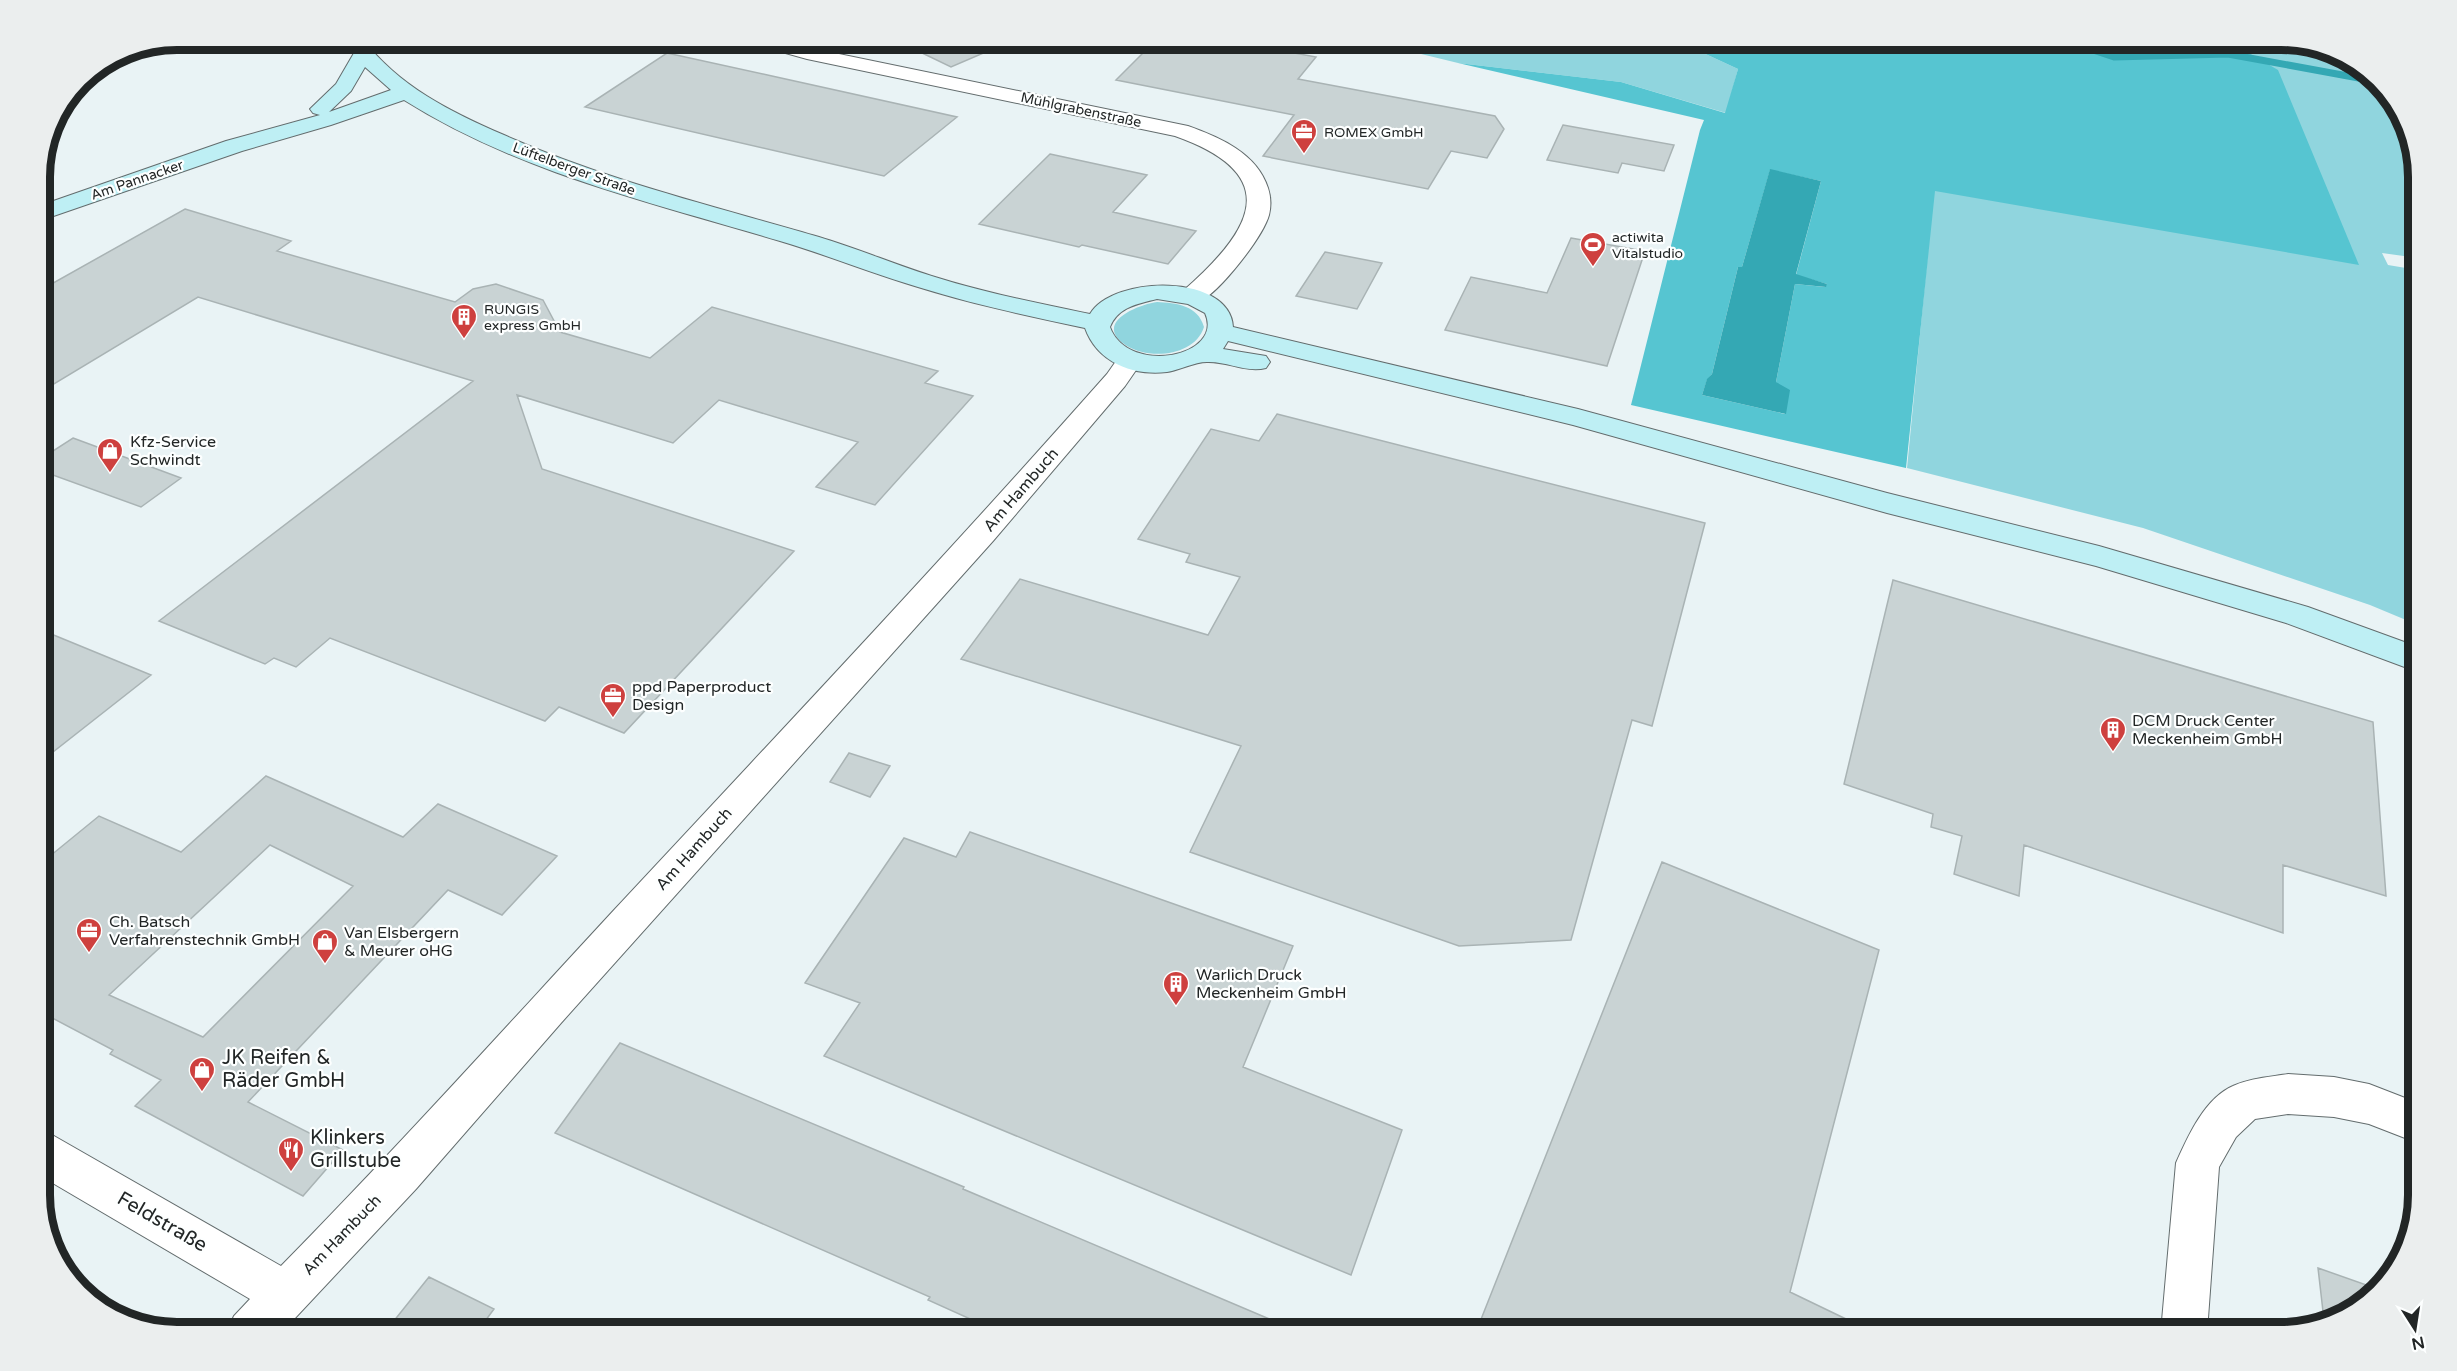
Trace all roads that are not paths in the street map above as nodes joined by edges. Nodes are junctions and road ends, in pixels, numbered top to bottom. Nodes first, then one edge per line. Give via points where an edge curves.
1 (357, 50) edge
2 (362, 50) edge
3 (796, 50) edge
4 (400, 87) junction
5 (322, 115) junction
6 (443, 115) junction
7 (50, 210) edge
8 (1192, 296) junction
9 (1104, 315) junction
10 (1221, 332) junction
11 (1203, 353) junction
12 (1130, 360) junction
13 (1887, 503) junction
14 (2407, 656) edge
15 (2408, 1119) edge
16 (50, 1157) edge
17 (285, 1294) junction
18 (259, 1322) edge
19 (2185, 1322) edge

1 - 5 main road via 344,87
2 - 4 main road, Lüftelberger Straße
3 - 8 street, Mühlgrabenstraße via 1180,131 1215,144 1241,163 1256,184 1260,206 1242,243
4 - 5 main road, Am Pannacker
4 - 6 main road, Lüftelberger Straße
5 - 6 main road
5 - 7 main road, Am Pannacker
6 - 9 main road, Lüftelberger Straße via 529,155 942,287
8 - 9 main road via 1140,294
8 - 10 main road via 1216,312
9 - 12 main road via 1097,334 1103,345
10 - 11 main road
10 - 13 main road via 1578,418
11 - 12 main road via 1168,364
11 - 13 main road via 1238,357
12 - 17 street, Am Hambuch via 982,534 401,1174
13 - 14 main road via 2099,556 2297,615
15 - 19 street via 2369,1104 2334,1097 2288,1094 2245,1101 2221,1123 2198,1163
16 - 17 street, Feldstraße
17 - 18 street, Am Hambuch

